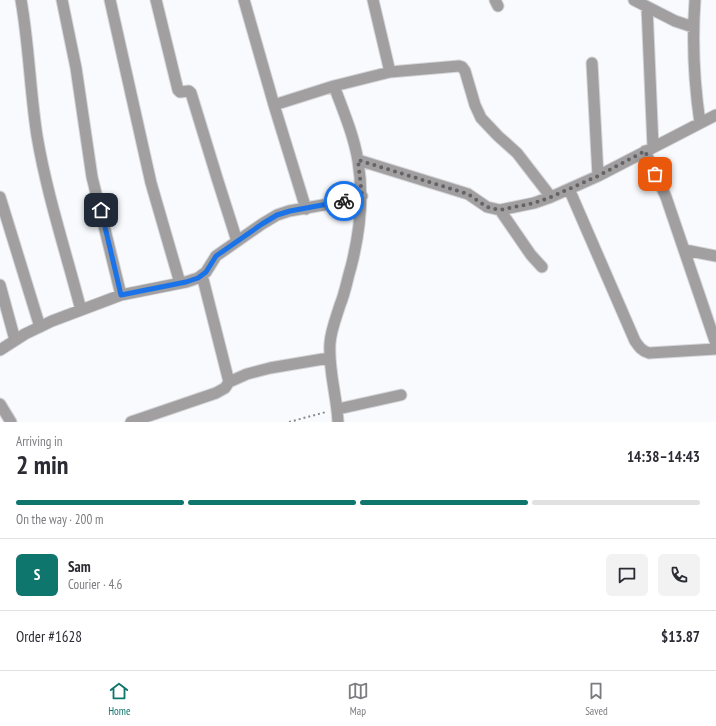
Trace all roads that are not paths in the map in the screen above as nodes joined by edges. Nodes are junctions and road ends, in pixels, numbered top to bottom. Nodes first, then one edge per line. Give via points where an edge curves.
1 (22, 0) edge
2 (62, 0) edge
3 (110, 0) edge
4 (156, 0) edge
5 (244, 0) edge
6 (373, 0) edge
7 (634, 0) edge
8 (695, 0) edge
9 (647, 7) junction
10 (693, 27) junction
11 (592, 63) dead end
12 (390, 72) junction
13 (334, 86) junction
14 (274, 105) junction
15 (716, 115) edge
16 (700, 123) junction
17 (649, 149) junction
18 (358, 160) junction
19 (598, 176) junction
20 (569, 189) junction
21 (362, 196) junction
22 (0, 197) edge
23 (551, 197) junction
24 (306, 209) junction
25 (500, 210) junction
26 (238, 241) junction
27 (685, 250) junction
28 (714, 253) edge
29 (542, 267) dead end
30 (202, 275) junction
31 (180, 283) junction
32 (0, 285) edge
33 (121, 295) junction
34 (82, 310) junction
35 (40, 327) junction
36 (15, 340) junction
37 (716, 344) edge
38 (716, 349) edge
39 (0, 350) edge
40 (330, 358) junction
41 (229, 382) junction
42 (401, 395) dead end
43 (0, 404) edge
44 (338, 409) junction
45 (11, 422) edge
46 (132, 422) edge
47 (338, 422) edge

1 - 34 street via 37,135 46,180
2 - 33 street via 76,68 92,177
3 - 31 street via 151,183
4 - 26 street via 178,90 191,93
5 - 14 street
6 - 12 street
7 - 9 street
8 - 10 street
9 - 10 street via 675,22
9 - 17 street
10 - 16 street via 694,72
11 - 19 street
12 - 13 street
12 - 23 street via 462,67 481,118 517,153
13 - 14 street
13 - 18 street
14 - 24 street
15 - 16 street
16 - 17 street
17 - 19 street
17 - 27 street
18 - 21 street
18 - 25 street via 468,194 487,207
19 - 20 street
20 - 23 street
20 - 38 street via 639,347 649,353
21 - 24 street
21 - 40 street via 356,248 333,326
22 - 35 street
23 - 25 street
24 - 26 street via 277,215
25 - 29 street
26 - 30 street via 216,256
27 - 28 street
27 - 37 street
30 - 31 street
30 - 41 street
31 - 33 street
32 - 36 street
33 - 34 street
34 - 35 street
35 - 36 street
36 - 39 street
40 - 41 street via 270,368
40 - 44 street
41 - 46 street via 216,393
42 - 44 street
43 - 45 street
44 - 47 street

